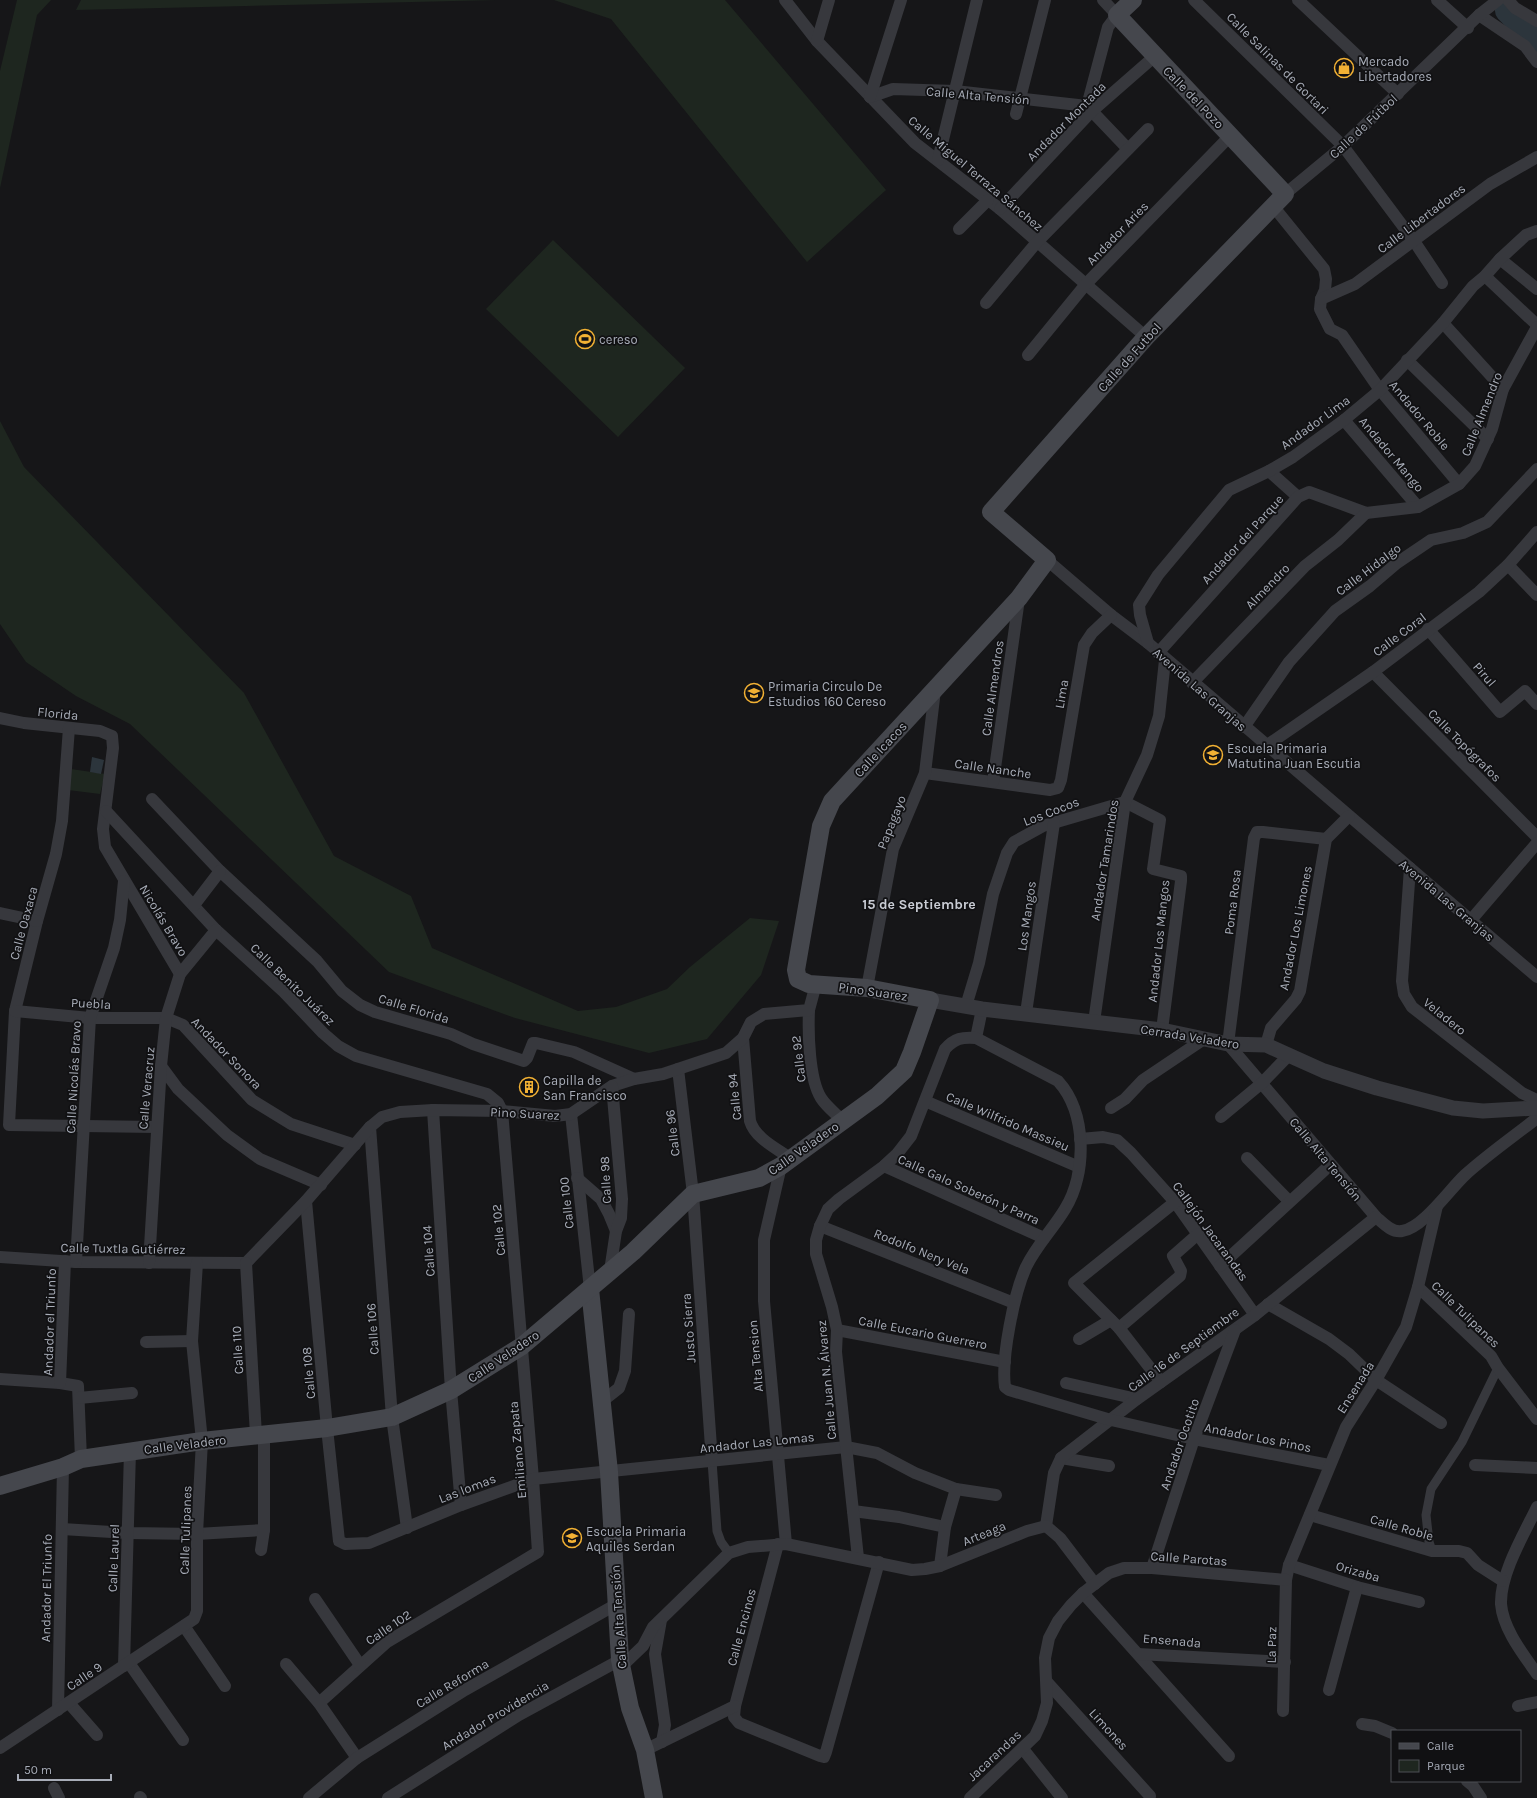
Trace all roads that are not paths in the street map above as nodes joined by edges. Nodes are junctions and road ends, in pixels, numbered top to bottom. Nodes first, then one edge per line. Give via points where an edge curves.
1 (786, 0) edge
2 (829, 0) edge
3 (901, 0) edge
4 (977, 0) edge
5 (1045, 0) edge
6 (1103, 0) edge
7 (1194, 0) edge
8 (1298, 0) edge
9 (1436, 0) edge
10 (1498, 0) edge
11 (1508, 0) edge
12 (1131, 1) edge
13 (1483, 12) junction
14 (1117, 15) junction
15 (1537, 21) edge
16 (1468, 28) junction
17 (817, 41) junction
18 (1155, 56) junction
19 (1537, 62) edge
20 (955, 91) junction
21 (1398, 94) junction
22 (870, 97) junction
23 (1020, 98) junction
24 (1089, 109) junction
25 (1016, 114) dead end
26 (1148, 129) dead end
27 (1232, 135) junction
28 (1343, 146) junction
29 (1128, 149) junction
30 (1537, 156) edge
31 (938, 160) junction
32 (988, 200) junction
33 (1279, 200) junction
34 (1000, 209) junction
35 (959, 230) dead end
36 (1537, 231) edge
37 (1414, 241) junction
38 (1037, 242) junction
39 (1500, 259) junction
40 (1485, 276) junction
41 (1442, 283) dead end
42 (1086, 284) junction
43 (1537, 289) edge
44 (1321, 299) junction
45 (986, 304) dead end
46 (1443, 323) junction
47 (1537, 326) edge
48 (1146, 337) junction
49 (1028, 355) dead end
50 (1407, 360) junction
51 (1375, 381) junction
52 (1503, 389) junction
53 (1344, 420) junction
54 (1488, 439) junction
55 (1537, 469) edge
56 (1269, 471) junction
57 (1459, 484) junction
58 (1298, 497) junction
59 (1418, 507) junction
60 (991, 512) joint
61 (1366, 513) junction
62 (1537, 532) edge
63 (1047, 560) junction
64 (1508, 565) junction
65 (1535, 590) edge
66 (1019, 598) junction
67 (1116, 618) junction
68 (1428, 629) junction
69 (1144, 640) junction
70 (1161, 657) junction
71 (1373, 672) junction
72 (1192, 683) junction
73 (935, 690) junction
74 (1537, 704) edge
75 (0, 718) edge
76 (1244, 727) junction
77 (69, 728) junction
78 (1266, 746) junction
79 (925, 773) junction
80 (993, 782) junction
81 (1058, 788) joint
82 (152, 799) dead end
83 (1125, 802) junction
84 (106, 811) junction
85 (1349, 816) junction
86 (1054, 823) junction
87 (1537, 837) edge
88 (1326, 839) junction
89 (1537, 843) edge
90 (1410, 868) junction
91 (220, 871) junction
92 (124, 881) junction
93 (194, 905) junction
94 (0, 913) edge
95 (37, 920) junction
96 (1471, 920) junction
97 (216, 930) junction
98 (180, 974) junction
99 (1537, 977) edge
100 (798, 979) joint
101 (816, 984) junction
102 (867, 988) junction
103 (936, 1001) junction
104 (964, 1006) junction
105 (982, 1009) junction
106 (809, 1010) junction
107 (15, 1011) junction
108 (1026, 1013) junction
109 (90, 1018) junction
110 (166, 1018) junction
111 (1094, 1022) junction
112 (1162, 1030) junction
113 (743, 1038) junction
114 (976, 1038) junction
115 (1204, 1039) junction
116 (1228, 1044) junction
117 (1266, 1045) junction
118 (1288, 1056) junction
119 (161, 1066) junction
120 (678, 1069) junction
121 (634, 1079) junction
122 (1262, 1083) junction
123 (612, 1086) junction
124 (1537, 1100) edge
125 (925, 1101) junction
126 (1111, 1108) dead end
127 (1537, 1108) edge
128 (433, 1110) junction
129 (502, 1111) junction
130 (571, 1114) junction
131 (1221, 1117) dead end
132 (1537, 1118) edge
133 (842, 1120) junction
134 (85, 1126) junction
135 (157, 1127) junction
136 (370, 1127) junction
137 (1080, 1139) junction
138 (355, 1145) junction
139 (1247, 1158) dead end
140 (786, 1162) junction
141 (1330, 1164) junction
142 (884, 1166) junction
143 (1079, 1167) junction
144 (577, 1178) junction
145 (321, 1185) junction
146 (693, 1194) junction
147 (306, 1201) junction
148 (1289, 1201) junction
149 (1175, 1202) junction
150 (1437, 1206) junction
151 (1376, 1217) junction
152 (820, 1226) junction
153 (616, 1232) junction
154 (1198, 1234) junction
155 (1044, 1238) junction
156 (0, 1257) edge
157 (70, 1262) junction
158 (149, 1263) junction
159 (197, 1263) junction
160 (246, 1263) junction
161 (1220, 1266) junction
162 (610, 1271) junction
163 (1418, 1287) junction
164 (590, 1289) junction
165 (1014, 1303) junction
166 (1268, 1304) junction
167 (630, 1314) dead end
168 (1255, 1315) junction
169 (1115, 1324) junction
170 (837, 1330) junction
171 (1236, 1330) junction
172 (1079, 1339) dead end
173 (192, 1341) junction
174 (146, 1342) dead end
175 (522, 1346) junction
176 (1005, 1362) junction
177 (1498, 1368) junction
178 (0, 1379) edge
179 (1376, 1380) junction
180 (1162, 1382) junction
181 (60, 1383) junction
182 (1066, 1383) dead end
183 (451, 1390) junction
184 (78, 1392) junction
185 (132, 1392) dead end
186 (1137, 1399) junction
187 (600, 1403) junction
188 (392, 1417) junction
189 (1537, 1419) edge
190 (1111, 1420) junction
191 (1441, 1423) dead end
192 (327, 1428) junction
193 (260, 1435) junction
194 (1194, 1439) junction
195 (202, 1441) junction
196 (846, 1447) junction
197 (130, 1451) junction
198 (777, 1452) junction
199 (1061, 1458) junction
200 (82, 1459) junction
201 (712, 1461) junction
202 (1329, 1465) junction
203 (1475, 1465) dead end
204 (1109, 1466) dead end
205 (63, 1467) junction
206 (1537, 1468) edge
207 (609, 1472) junction
208 (533, 1479) junction
209 (0, 1486) edge
210 (956, 1490) junction
211 (996, 1495) dead end
212 (461, 1504) junction
213 (1537, 1507) edge
214 (853, 1510) junction
215 (1310, 1515) junction
216 (1046, 1526) junction
217 (945, 1527) junction
218 (406, 1528) junction
219 (62, 1529) junction
220 (264, 1530) junction
221 (128, 1533) junction
222 (197, 1534) junction
223 (339, 1541) joint
224 (782, 1544) junction
225 (261, 1550) dead end
226 (1432, 1551) junction
227 (538, 1552) joint
228 (729, 1553) junction
229 (858, 1558) junction
230 (878, 1562) junction
231 (1289, 1565) junction
232 (940, 1566) junction
233 (1152, 1568) junction
234 (1286, 1580) junction
235 (1503, 1581) junction
236 (1094, 1584) junction
237 (1357, 1586) junction
238 (1083, 1593) junction
239 (315, 1599) dead end
240 (1419, 1602) dead end
241 (617, 1604) junction
242 (661, 1620) junction
243 (189, 1623) junction
244 (1138, 1654) junction
245 (1285, 1662) junction
246 (126, 1664) junction
247 (286, 1664) dead end
248 (620, 1664) junction
249 (360, 1665) junction
250 (1537, 1674) edge
251 (1047, 1682) junction
252 (225, 1686) dead end
253 (1329, 1690) dead end
254 (1537, 1702) edge
255 (69, 1703) junction
256 (319, 1703) junction
257 (1518, 1706) dead end
258 (58, 1710) junction
259 (734, 1711) junction
260 (1283, 1711) dead end
261 (1362, 1724) dead end
262 (1391, 1732) edge
263 (97, 1735) dead end
264 (183, 1740) dead end
265 (662, 1742) junction
266 (0, 1748) edge
267 (1023, 1748) junction
268 (645, 1750) junction
269 (1229, 1756) dead end
270 (357, 1758) junction
271 (1468, 1782) edge
272 (976, 1796) edge
273 (1150, 1796) dead end
274 (309, 1798) edge
275 (388, 1798) edge
276 (654, 1798) edge
277 (1062, 1798) edge
278 (1481, 1798) edge

1 - 17 street, Calle Miguel Terraza Sánchez
2 - 17 street
3 - 22 street
4 - 20 street
5 - 23 street
6 - 14 street, Calle del Pozo
7 - 28 street, Calle Salinas de Gortari
8 - 21 street
9 - 16 street
10 - 13 street
11 - 15 street via 1515,8
12 - 14 main road
13 - 16 street, Calle de Fútbol
13 - 19 street via 1525,46
14 - 18 main road, Calle del Pozo
14 - 24 street via 1108,27
16 - 21 street, Calle de Fútbol
17 - 22 street, Calle Miguel Terraza Sánchez
18 - 24 street, Andador Montada
18 - 27 main road, Calle del Pozo
20 - 22 street, Calle Alta Tensión via 893,89
20 - 23 street, Calle Alta Tensión
20 - 31 street
21 - 28 street, Calle de Fútbol
22 - 31 street, Calle Miguel Terraza Sánchez via 915,143
23 - 24 street, Calle Alta Tensión
23 - 25 street
24 - 29 street
24 - 34 street, Andador Montada
26 - 29 street
27 - 33 main road, Calle del Pozo
27 - 42 street, Andador Aries
28 - 33 street, Calle de Fútbol
28 - 37 street, Calle Salinas de Gortari
29 - 38 street
30 - 37 street, Calle Libertadores via 1490,184
31 - 32 street, Calle Miguel Terraza Sánchez
32 - 34 street, Calle Miguel Terraza Sánchez
32 - 35 street
33 - 44 street via 1324,269 1325,290
33 - 48 main road, Calle de Futbol
34 - 38 street, Calle Miguel Terraza Sánchez
36 - 39 street, Andador Lima via 1526,235
37 - 41 street, Calle Salinas de Gortari
37 - 44 street, Calle Libertadores via 1355,284
38 - 42 street, Calle Miguel Terraza Sánchez
38 - 45 street
39 - 40 street, Andador Lima
39 - 43 street
40 - 46 street, Andador Lima via 1473,286
40 - 47 street
42 - 48 street, Calle Miguel Terraza Sánchez
42 - 49 street, Andador Aries
44 - 51 street, Andador Roble via 1320,309 1330,328 1342,335
46 - 50 street, Andador Lima
46 - 52 street
47 - 52 street, Calle Almendro
48 - 60 main road, Calle de Futbol
50 - 51 street, Andador Lima
50 - 54 street
51 - 53 street, Andador Lima
51 - 57 street, Andador Roble
52 - 54 street, Calle Almendro
53 - 56 street, Andador Lima
53 - 59 street, Andador Mango
54 - 57 street, Calle Almendro via 1475,466
55 - 76 street, Calle Hidalgo via 1487,522 1463,533 1431,540 1335,611 1289,662
56 - 58 street
56 - 69 street, Andador Lima via 1229,490 1158,575 1139,605
57 - 59 street, Calle Almendro
58 - 61 street, Andador del Parque via 1309,492
58 - 70 street, Andador del Parque
59 - 61 street, Calle Almendro
60 - 63 main road, Avenida Las Granjas
61 - 72 street, Almendro via 1338,540 1305,566
62 - 64 street, Calle Coral
63 - 66 main road, Calle Icacos
63 - 67 street, Avenida Las Granjas
64 - 65 street
64 - 68 street, Calle Coral via 1479,592
66 - 73 main road, Calle Icacos
66 - 80 street, Calle Almendros
67 - 69 street, Avenida Las Granjas
67 - 81 street, Lima via 1092,633 1084,645
68 - 71 street, Calle Coral
68 - 74 street, Pirul via 1500,712 1525,691
69 - 70 street, Avenida Las Granjas
70 - 72 street, Avenida Las Granjas
70 - 83 street, Andador Tamarindos via 1159,716 1147,755
71 - 78 street, Calle Coral
71 - 87 street, Calle Topógrafos
72 - 76 street, Avenida Las Granjas
73 - 79 street, Papagayo
73 - 100 main road, Calle Icacos via 832,801 821,826 796,970
75 - 77 street, Florida
76 - 78 street, Avenida Las Granjas
77 - 84 street, Florida via 100,731 112,736
77 - 95 street, Calle Oaxaca via 59,841
78 - 85 street, Avenida Las Granjas
79 - 80 street, Calle Nanche
79 - 102 street, Papagayo via 893,849
80 - 81 street, Calle Nanche via 1050,790
82 - 91 street, Calle Florida
83 - 86 street, Los Cocos
83 - 111 street, Andador Tamarindos
83 - 112 street, Andador Los Mangos via 1160,820 1153,869 1181,876 1182,881
84 - 92 street via 103,829 105,847
84 - 93 street, Calle Benito Juárez
85 - 88 street
85 - 90 street, Avenida Las Granjas
86 - 104 street, Los Cocos via 1014,842 1007,853 993,894 979,963
86 - 108 street, Los Mangos
88 - 116 street, Poma Rosa via 1263,832 1257,832 1254,838
88 - 117 street, Andador Los Limones via 1300,991 1271,1028
89 - 96 street
90 - 96 street, Avenida Las Granjas
90 - 124 street, Veladero via 1402,981 1404,994 1412,1007 1456,1043 1522,1093
91 - 93 street
91 - 121 street, Calle Florida via 317,961 342,991 375,1012 451,1034 524,1061 533,1043 574,1052
92 - 98 street, Nicolás Bravo
92 - 109 street, Calle Nicolás Bravo via 114,948
93 - 97 street, Calle Benito Juárez
94 - 95 street
95 - 107 street, Calle Oaxaca
96 - 99 street, Avenida Las Granjas
97 - 98 street, Calle Veracruz
97 - 129 street, Calle Benito Juárez via 338,1046 356,1056 487,1094 498,1103
98 - 110 street, Calle Veracruz
100 - 101 main road, Pino Suarez
101 - 102 main road, Pino Suarez
101 - 106 street
102 - 103 main road, Pino Suarez
103 - 104 street, Cerrada Veladero
103 - 133 main road, Calle Veladero via 904,1071 877,1096
104 - 105 street, Cerrada Veladero
105 - 108 street, Cerrada Veladero
105 - 114 street
106 - 113 street, Pino Suarez via 764,1014 751,1022
106 - 133 street, Calle 92 via 815,1086 822,1099
107 - 109 street, Puebla
107 - 134 street, Calle Oaxaca via 9,1125
108 - 111 street, Cerrada Veladero
109 - 110 street, Puebla
109 - 134 street, Calle Nicolás Bravo
110 - 119 street, Calle Veracruz
110 - 138 street, Andador Sonora via 183,1024 252,1100 292,1124
111 - 112 street, Cerrada Veladero
112 - 115 street, Cerrada Veladero
113 - 120 street, Pino Suarez via 726,1053
113 - 140 street, Calle 94 via 752,1127
114 - 125 street, Calle Juan N. Álvarez via 963,1037 954,1040 945,1049
114 - 137 street via 1058,1081 1066,1089 1075,1111
115 - 116 street, Cerrada Veladero
115 - 126 street via 1143,1080 1125,1099
116 - 117 street, Cerrada Veladero
116 - 122 street, Calle Alta Tensión
117 - 118 street, Cerrada Veladero
118 - 122 street
118 - 127 street, Cerrada Veladero via 1377,1088 1453,1108 1483,1111
119 - 135 street, Calle Veracruz
119 - 145 street via 178,1089 227,1135 260,1159
120 - 121 street, Pino Suarez
120 - 146 street, Calle 96
121 - 123 street, Pino Suarez
122 - 131 street
122 - 141 street, Calle Alta Tensión
123 - 130 street, Pino Suarez
123 - 153 street, Calle 98 via 622,1199 621,1218
125 - 142 street, Calle Juan N. Álvarez via 911,1136
125 - 143 street, Calle Wilfrido Massieu
128 - 129 street, Pino Suarez
128 - 136 street, Pino Suarez via 400,1112 382,1117
128 - 183 street, Calle 104
129 - 130 street, Pino Suarez via 555,1116
129 - 175 street, Calle 102
130 - 144 street, Calle 100
132 - 150 street via 1465,1175
133 - 140 main road, Calle Veladero
134 - 135 street
134 - 157 street, Calle Nicolás Bravo
135 - 158 street, Calle Veracruz
136 - 138 street, Pino Suarez
136 - 188 street, Calle 106
137 - 143 street
137 - 149 street, Callejón Jacarandas via 1104,1137 1117,1140
138 - 145 street, Pino Suarez
139 - 148 street
140 - 146 main road, Calle Veladero via 760,1178
140 - 198 street, Alta Tension via 764,1240 764,1301
141 - 148 street
141 - 151 street, Calle Alta Tensión
142 - 152 street, Calle Juan N. Álvarez via 838,1199 828,1209
142 - 155 street, Calle Galo Soberón y Parra
143 - 155 street via 1076,1187 1065,1209
144 - 153 street via 600,1199
144 - 164 street, Calle 100
145 - 147 street, Pino Suarez
146 - 162 main road, Calle Veladero
146 - 201 street, Justo Sierra
147 - 160 street, Pino Suarez
147 - 192 street, Calle 108
148 - 161 street
149 - 154 street, Callejón Jacarandas
149 - 169 street via 1074,1283
150 - 151 street, Calle Alta Tensión via 1412,1228 1400,1232 1389,1228
150 - 163 street, Ensenada
151 - 166 street, Calle 16 de Septiembre
152 - 165 street, Rodolfo Nery Vela
152 - 170 street, Calle Juan N. Álvarez via 816,1254
153 - 162 street, Calle 98
154 - 161 street, Callejón Jacarandas
154 - 169 street via 1173,1256 1181,1271 1180,1276
155 - 165 street via 1026,1267
156 - 157 street, Calle Tuxtla Gutiérrez
157 - 158 street, Calle Tuxtla Gutiérrez
157 - 181 street, Andador el Triunfo
158 - 159 street, Calle Tuxtla Gutiérrez
159 - 160 street, Calle Tuxtla Gutiérrez
159 - 173 street, Calle Tulipanes
160 - 193 street, Calle 110
161 - 168 street, Callejón Jacarandas
162 - 164 main road, Calle Veladero
163 - 177 street, Calle Tulipanes via 1491,1356
163 - 179 street, Ensenada via 1406,1327
164 - 175 main road, Calle Veladero
164 - 187 main road, Calle Alta Tensión
165 - 176 street
166 - 168 street, Calle 16 de Septiembre
166 - 179 street via 1329,1338
167 - 187 street via 626,1371 618,1388
168 - 171 street, Calle 16 de Septiembre
169 - 172 street
169 - 180 street
170 - 176 street, Calle Eucario Guerrero
170 - 196 street, Calle Juan N. Álvarez via 836,1352
171 - 180 street, Calle 16 de Septiembre
171 - 194 street, Andador Ocotito
173 - 174 street
173 - 195 street, Calle Tulipanes
175 - 183 main road, Calle Veladero
175 - 208 street, Emiliano Zapata
176 - 190 street, Andador Los Pinos via 1005,1387 1009,1390
177 - 189 street, Calle Tulipanes
177 - 226 street via 1462,1442 1431,1489 1426,1515
178 - 181 street
179 - 191 street
179 - 202 street, Ensenada via 1346,1427
180 - 186 street, Calle 16 de Septiembre
181 - 184 street
182 - 186 street
183 - 188 main road, Calle Veladero
183 - 212 street, Calle 104
184 - 185 street
184 - 200 street
186 - 190 street, Calle 16 de Septiembre
187 - 207 main road, Calle Alta Tensión
188 - 192 main road, Calle Veladero
188 - 218 street, Calle 106
190 - 194 street, Andador Los Pinos
190 - 199 street, Calle 16 de Septiembre
192 - 193 main road, Calle Veladero
192 - 223 street, Calle 108
193 - 195 main road, Calle Veladero
193 - 220 street, Calle 110
194 - 202 street, Andador Los Pinos
194 - 233 street, Andador Ocotito
195 - 197 main road, Calle Veladero
195 - 222 street, Calle Tulipanes
196 - 198 street, Andador Las Lomas
196 - 210 street, Andador Las Lomas via 877,1453
196 - 214 street, Calle Juan N. Álvarez
197 - 200 main road, Calle Veladero
197 - 221 street, Calle Laurel
198 - 201 street, Andador Las Lomas
198 - 224 street, Alta Tension
199 - 204 street
199 - 216 street via 1054,1473
200 - 205 main road, Calle Veladero
201 - 207 street, Andador Las Lomas
201 - 228 street via 718,1531 721,1542
202 - 215 street, Ensenada
203 - 206 street
205 - 209 main road, Calle Veladero
205 - 219 street, Andador El Triunfo
207 - 208 street, Las lomas
207 - 241 main road, Calle Alta Tensión
208 - 212 street, Las lomas
208 - 227 street, Emiliano Zapata
210 - 211 street, Andador Las Lomas
210 - 217 street
212 - 218 street, Las lomas
213 - 235 street
214 - 217 street
214 - 229 street, Calle Juan N. Álvarez
215 - 226 street, Calle Roble
215 - 231 street, Ensenada
216 - 232 street, Arteaga via 1027,1531
216 - 236 street via 1060,1538
217 - 232 street
218 - 223 street, Las lomas via 369,1543 345,1544
219 - 221 street
219 - 258 street, Andador El Triunfo
220 - 222 street
220 - 225 street, Calle 110
221 - 222 street
221 - 246 street, Calle Laurel
222 - 243 street, Calle Tulipanes via 197,1611
224 - 228 street, Andador Providencia via 748,1547
224 - 229 street, Andador Providencia
224 - 259 street, Calle Encinos
226 - 235 street, Calle Roble via 1467,1553 1478,1565
227 - 249 street, Calle 102 via 387,1642
228 - 242 street, Andador Providencia
229 - 230 street, Arteaga
230 - 232 street, Arteaga via 912,1570
230 - 259 street via 824,1757 739,1723
231 - 234 street, Ensenada
231 - 237 street, Orizaba
233 - 234 street, Calle Parotas
233 - 236 street, Calle Parotas via 1124,1568 1108,1573
234 - 245 street, La Paz
235 - 250 street via 1501,1605 1508,1628
236 - 238 street, Jacarandas
237 - 240 street, Orizaba
237 - 253 street
238 - 244 street, Ensenada
238 - 251 street, Jacarandas via 1058,1621 1049,1638 1045,1658
239 - 249 street
241 - 248 main road, Calle Alta Tensión
241 - 270 street, Calle Reforma via 465,1690
242 - 248 street, Andador Providencia via 653,1627 644,1646
242 - 265 street via 655,1654 665,1725
243 - 246 street, Calle 9
243 - 252 street
244 - 245 street, Ensenada
244 - 269 street
245 - 260 street, La Paz
246 - 255 street, Calle 9
246 - 264 street
247 - 256 street
248 - 268 main road, Calle Alta Tensión via 630,1708
248 - 275 street, Andador Providencia via 519,1715
249 - 256 street, Calle 102
251 - 267 street, Jacarandas via 1047,1703 1042,1721 1035,1736
251 - 273 street, Limones
254 - 257 street
255 - 258 street, Calle 9
255 - 263 street
256 - 270 street
258 - 266 street, Calle 9
259 - 265 street
261 - 262 street
265 - 268 street
267 - 272 street, Jacarandas
267 - 277 street
268 - 276 main road, Calle Alta Tensión
270 - 274 street, Calle Reforma
271 - 278 street

